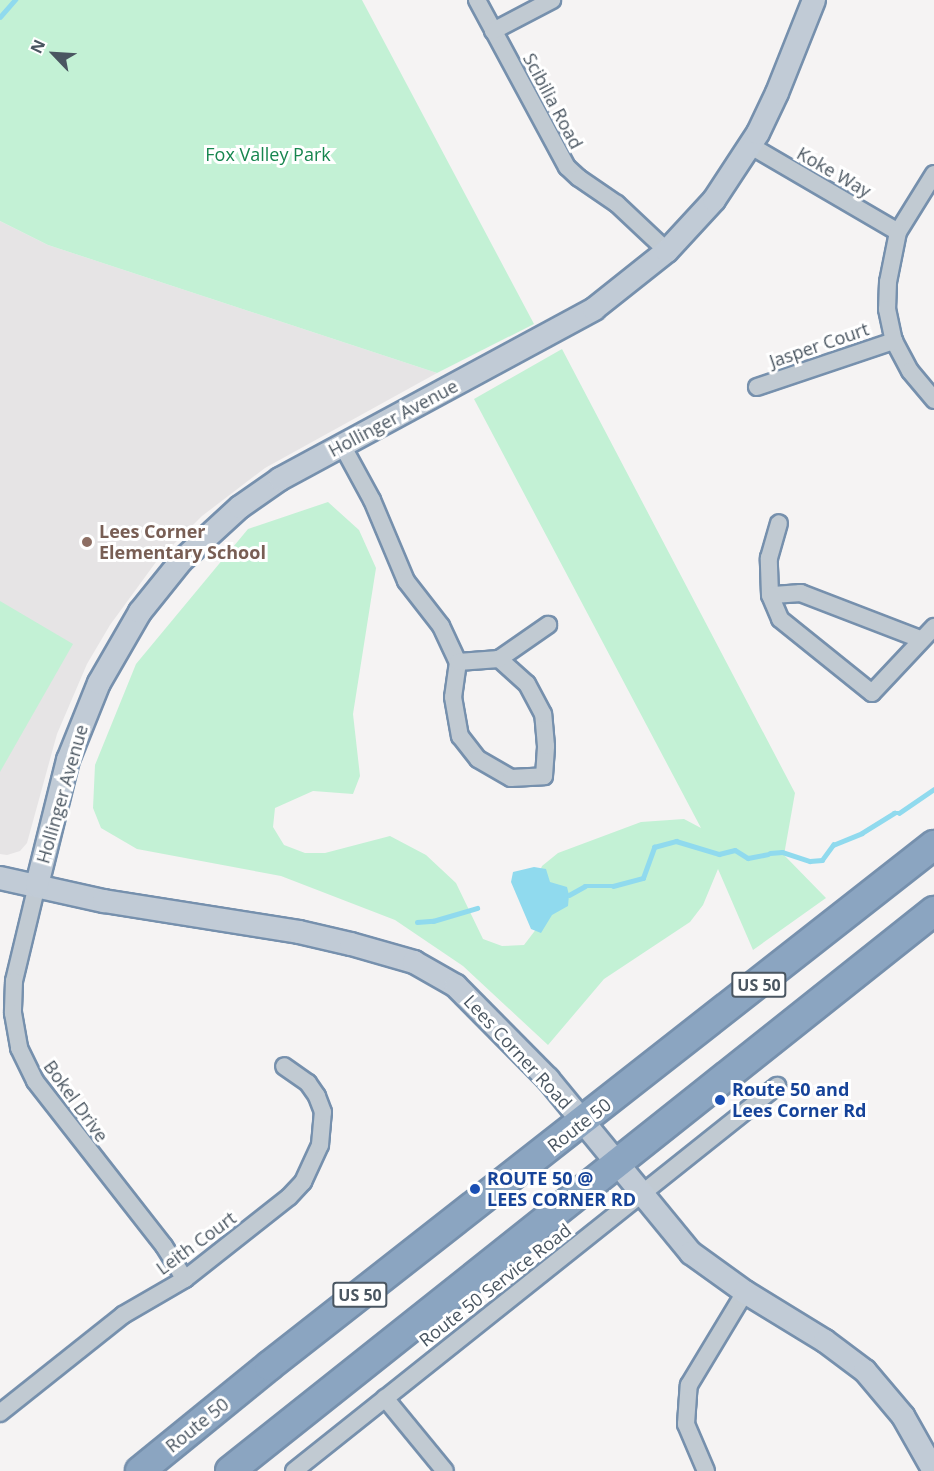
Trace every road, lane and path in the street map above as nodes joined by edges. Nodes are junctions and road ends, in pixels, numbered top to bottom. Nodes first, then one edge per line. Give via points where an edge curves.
1 (477, 0) edge
2 (552, 0) edge
3 (814, 0) edge
4 (493, 31) junction
5 (751, 146) junction
6 (934, 174) edge
7 (897, 232) junction
8 (667, 251) junction
9 (894, 340) junction
10 (757, 387) dead end
11 (934, 400) edge
12 (342, 444) junction
13 (779, 523) dead end
14 (770, 595) junction
15 (548, 625) dead end
16 (934, 627) edge
17 (920, 639) junction
18 (500, 659) junction
19 (459, 662) junction
20 (934, 845) edge
21 (0, 878) edge
22 (37, 885) junction
23 (934, 911) edge
24 (284, 1066) dead end
25 (777, 1086) dead end
26 (583, 1122) junction
27 (617, 1165) junction
28 (642, 1194) junction
29 (185, 1279) junction
30 (745, 1292) junction
31 (385, 1398) junction
32 (0, 1413) edge
33 (140, 1471) edge
34 (230, 1471) edge
35 (294, 1471) edge
36 (445, 1471) edge
37 (706, 1471) edge
38 (934, 1471) edge

1 - 4 street, Scibilia Road
2 - 4 street
3 - 5 street, Hollinger Avenue
4 - 8 street, Scibilia Road via 567,167 617,204
5 - 7 street, Koke Way
5 - 8 street, Hollinger Avenue via 714,200
6 - 7 street, Jasper Court
7 - 9 street, Jasper Court via 887,309
8 - 12 street, Hollinger Avenue via 594,309
9 - 10 street, Jasper Court
9 - 11 street, Jasper Court via 910,371
12 - 19 street via 372,500 406,581 441,626
12 - 22 street, Hollinger Avenue via 280,479 215,527 140,612 99,683 79,728
13 - 14 street via 769,558
14 - 17 street via 801,593
14 - 17 street via 780,619 872,693
15 - 18 street
16 - 17 street
18 - 19 street
18 - 19 street via 527,684 543,714 544,776 511,778 478,759 460,736 453,697
20 - 26 highway, Route 50 / US 50
21 - 22 street, Lees Corner Road
22 - 26 street, Lees Corner Road via 104,901 299,932 414,962 456,986 540,1071
22 - 29 street, Bokel Drive via 14,981 13,1013 19,1048 35,1082 164,1246
23 - 27 highway, US 50
24 - 29 street, Leith Court via 308,1083 322,1112 320,1145 314,1164 289,1197
25 - 28 street, Route 50 Service Road
26 - 27 street, Lees Corner Road
26 - 33 highway, Route 50 / US 50
27 - 28 street, Lees Corner Road
27 - 34 highway, US 50
28 - 30 street, Lees Corner Road via 691,1253
28 - 31 street, Route 50 Service Road
29 - 32 street, Leith Court via 123,1315
30 - 37 street via 693,1374 687,1392 686,1424
30 - 38 street, Lees Corner Road via 825,1341 865,1371 903,1416
31 - 35 street, Route 50 Service Road
31 - 36 street

